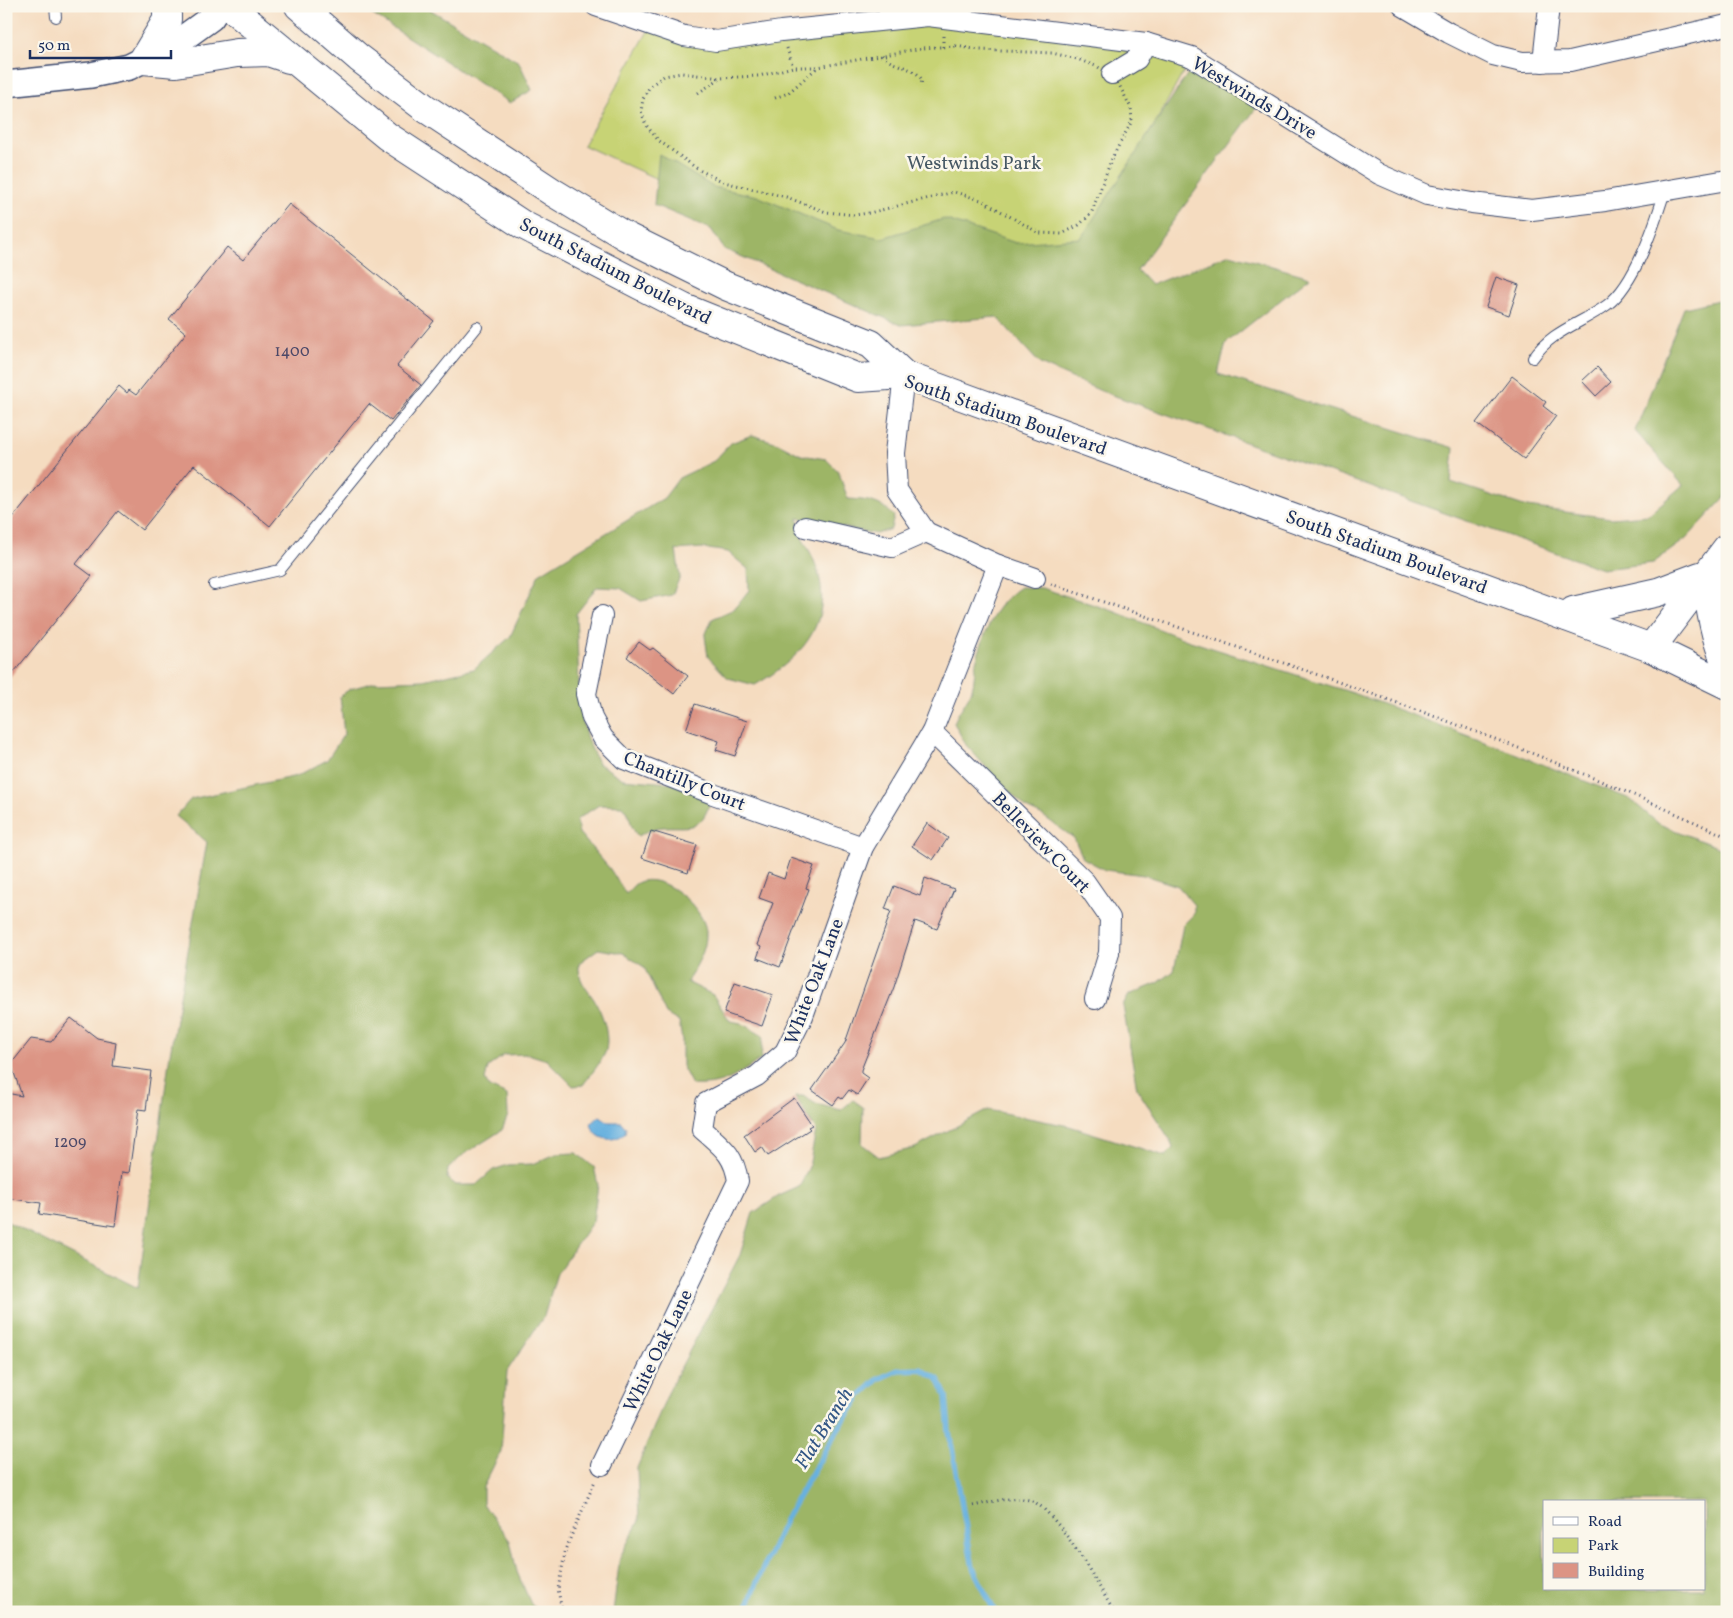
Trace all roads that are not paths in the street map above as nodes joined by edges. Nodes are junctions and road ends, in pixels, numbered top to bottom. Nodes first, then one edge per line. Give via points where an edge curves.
1 (167, 6) edge
2 (219, 6) edge
3 (229, 6) edge
4 (299, 6) edge
5 (596, 6) edge
6 (1403, 6) edge
7 (1549, 6) edge
8 (928, 11) edge
9 (1727, 25) edge
10 (1146, 43) junction
11 (291, 59) junction
12 (143, 60) junction
13 (1542, 62) junction
14 (1112, 74) road end
15 (6, 84) edge
16 (1727, 180) edge
17 (1665, 191) junction
18 (477, 327) dead end
19 (1533, 358) dead end
20 (904, 375) junction
21 (805, 527) dead end
22 (926, 532) junction
23 (1727, 548) edge
24 (998, 564) junction
25 (1035, 578) road end
26 (1704, 578) junction
27 (214, 585) dead end
28 (602, 616) dead end
29 (1567, 617) junction
30 (1650, 648) junction
31 (1727, 667) edge
32 (1727, 685) edge
33 (932, 732) junction
34 (863, 847) junction
35 (1095, 999) dead end
36 (602, 1465) road end

1 - 12 main road via 167,20
2 - 12 street via 212,18 175,44
3 - 11 main road, South Stadium Boulevard
4 - 20 main road via 424,108 554,193 625,236 726,286 871,344
5 - 8 street, Westwinds Drive via 684,36 716,41
6 - 13 street via 1494,55 1522,62
7 - 13 street
8 - 10 street, Westwinds Drive
9 - 13 street via 1570,61
10 - 14 street via 1137,59
10 - 17 street, Westwinds Drive via 1192,57 1379,174 1426,195 1532,210
11 - 12 main road via 268,52 237,53 176,63
11 - 20 main road, South Stadium Boulevard via 387,136 524,225 684,308 858,378
12 - 15 street via 129,67 91,75
16 - 17 street, Westwinds Drive
17 - 19 lane via 1654,226 1631,276 1608,304 1558,332 1540,347
18 - 27 lane via 280,570
20 - 22 street via 895,453 897,490
20 - 29 main road, South Stadium Boulevard
21 - 22 street via 892,547
22 - 24 street
23 - 26 main road
24 - 25 street
24 - 33 street, White Oak Lane
26 - 29 main road via 1700,576 1658,592 1573,611
26 - 30 main road
26 - 31 main road via 1708,582 1716,639
28 - 34 street, Chantilly Court via 586,694 592,718 603,738 624,759
29 - 30 main road, South Stadium Boulevard
30 - 32 main road, South Stadium Boulevard
33 - 34 street, White Oak Lane
33 - 35 street, Belleview Court via 1085,882 1110,918 1109,953
34 - 36 street, White Oak Lane via 803,1016 785,1052 757,1076 706,1103 702,1128 729,1154 736,1166 738,1182

